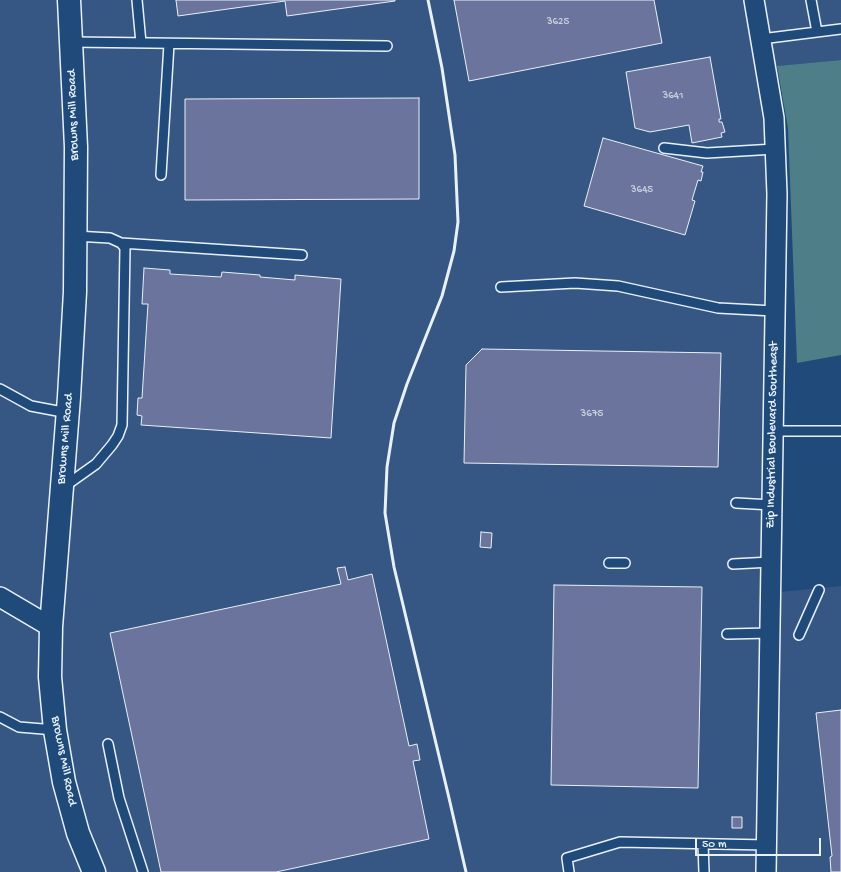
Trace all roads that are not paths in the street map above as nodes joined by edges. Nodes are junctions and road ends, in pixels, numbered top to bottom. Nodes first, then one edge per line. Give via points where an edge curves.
1 (69, 0) edge
2 (137, 0) edge
3 (754, 0) edge
4 (811, 0) edge
5 (841, 29) edge
6 (817, 32) junction
7 (761, 39) junction
8 (72, 42) junction
9 (141, 43) junction
10 (169, 44) junction
11 (387, 46) dead end
12 (664, 148) dead end
13 (775, 149) junction
14 (161, 175) dead end
15 (75, 236) junction
16 (121, 243) junction
17 (302, 255) dead end
18 (501, 287) dead end
19 (774, 311) junction
20 (0, 389) edge
21 (68, 413) junction
22 (773, 431) junction
23 (841, 431) edge
24 (62, 488) junction
25 (736, 503) dead end
26 (772, 505) junction
27 (771, 562) junction
28 (609, 563) dead end
29 (624, 563) dead end
30 (733, 564) dead end
31 (819, 590) dead end
32 (0, 597) edge
33 (51, 626) junction
34 (770, 633) junction
35 (727, 634) dead end
36 (799, 635) dead end
37 (0, 717) edge
38 (55, 730) junction
39 (108, 744) dead end
40 (702, 844) junction
41 (767, 845) junction
42 (94, 872) edge
43 (143, 872) edge
44 (569, 872) edge
45 (704, 872) edge
46 (766, 872) edge

1 - 8 street, Browns Mill Road
2 - 9 lane
3 - 7 street, Zip Industrial Boulevard Southeast
4 - 6 lane
5 - 6 lane
6 - 7 lane
7 - 13 street, Zip Industrial Boulevard Southeast via 774,118
8 - 9 lane
8 - 15 street, Browns Mill Road via 76,146
9 - 10 lane
10 - 11 lane
10 - 14 lane
12 - 13 lane via 707,153
13 - 19 street, Zip Industrial Boulevard Southeast via 777,194
15 - 16 lane via 110,238
15 - 21 street, Browns Mill Road via 75,292
16 - 17 lane
16 - 24 lane via 125,248 122,425 112,446 96,464
18 - 19 lane via 575,283 618,286 718,308
19 - 22 street, Zip Industrial Boulevard Southeast
20 - 21 lane via 31,406
21 - 24 street, Browns Mill Road
22 - 23 lane
22 - 26 street, Zip Industrial Boulevard Southeast
24 - 33 street, Browns Mill Road
25 - 26 lane
26 - 27 street, Zip Industrial Boulevard Southeast
27 - 30 lane
27 - 34 street, Zip Industrial Boulevard Southeast
28 - 29 lane
31 - 36 lane
32 - 33 street
33 - 38 street, Browns Mill Road via 50,677
34 - 35 lane
34 - 41 street, Zip Industrial Boulevard Southeast
37 - 38 lane via 19,727
38 - 42 street, Browns Mill Road via 66,789 78,833
39 - 43 lane via 119,798
40 - 41 lane
40 - 44 lane via 620,842 567,858
40 - 45 lane
41 - 46 street, Zip Industrial Boulevard Southeast

